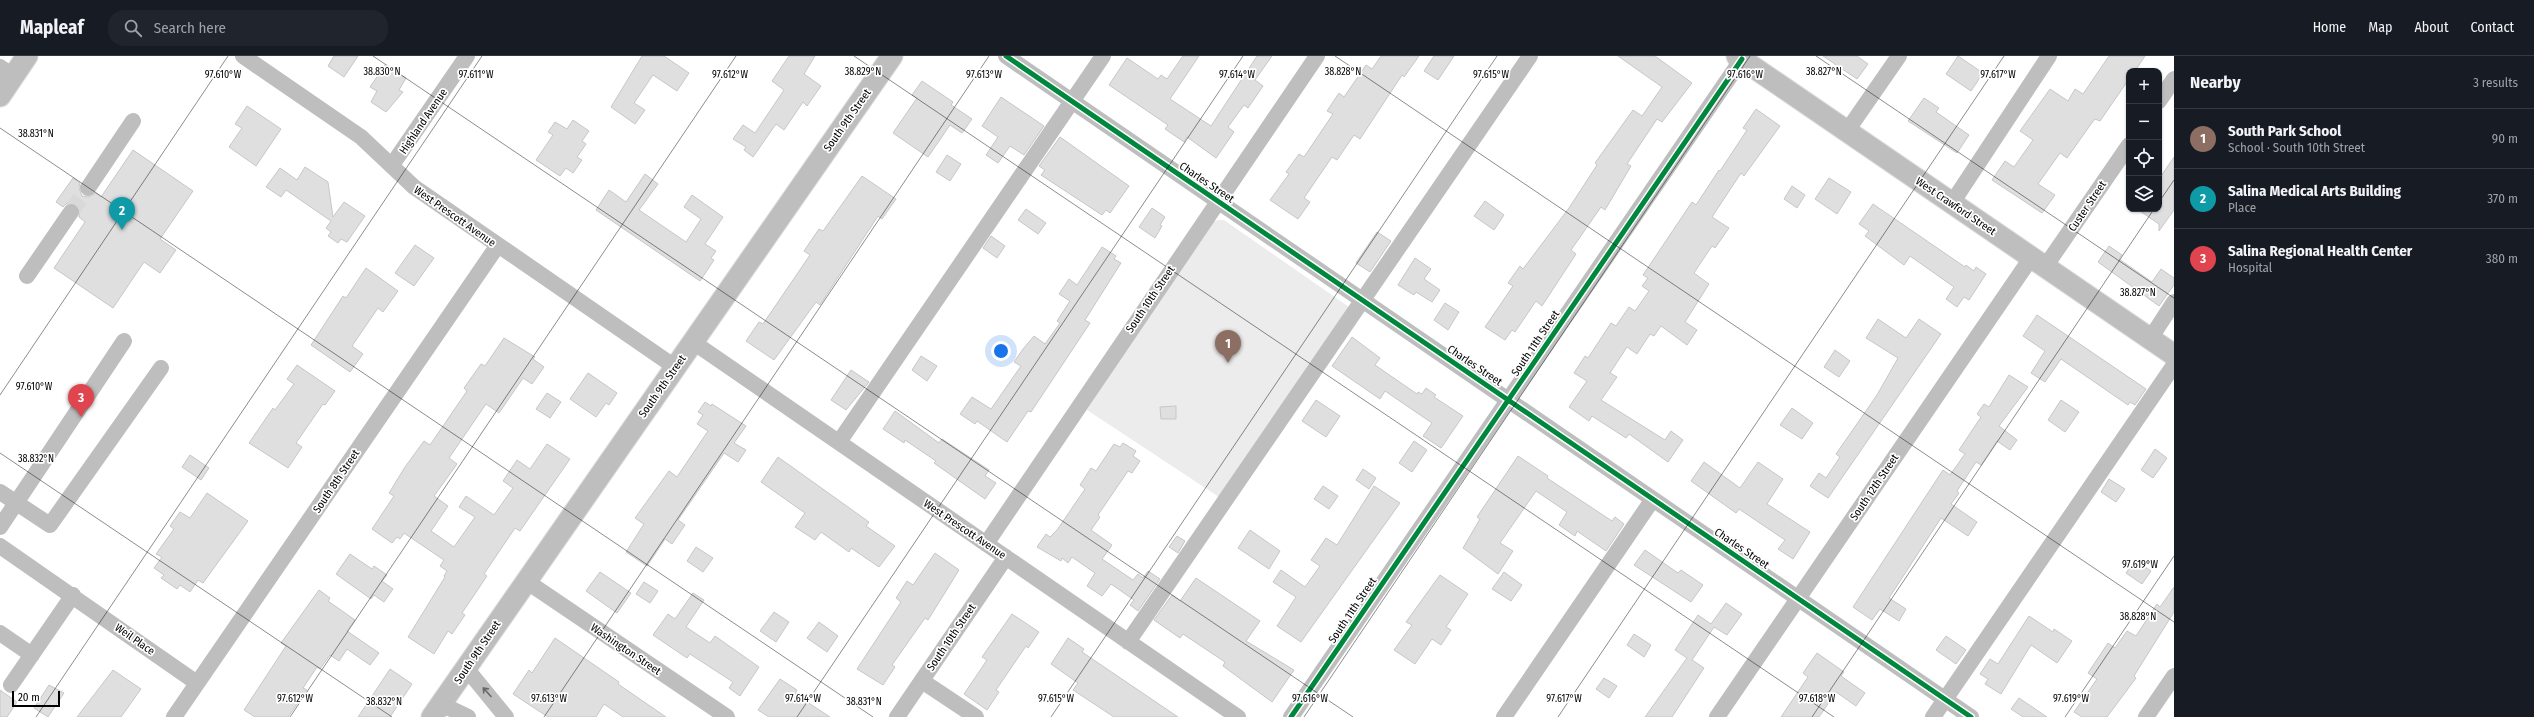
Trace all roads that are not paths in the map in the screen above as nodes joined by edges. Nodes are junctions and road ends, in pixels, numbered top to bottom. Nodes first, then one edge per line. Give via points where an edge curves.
1 (27, 56) edge
2 (242, 56) edge
3 (467, 56) edge
4 (892, 56) edge
5 (1006, 56) edge
6 (1103, 56) edge
7 (1317, 56) edge
8 (1530, 56) edge
9 (1899, 56) edge
10 (2049, 56) edge
11 (1740, 58) edge
12 (7, 72) edge
13 (2174, 79) edge
14 (0, 96) edge
15 (2162, 97) edge
16 (1072, 101) junction
17 (133, 121) dead end
18 (1847, 131) junction
19 (2126, 149) edge
20 (392, 165) junction
21 (88, 188) tunnel mouth
22 (1217, 200) junction
23 (1952, 203) junction
24 (71, 212) tunnel mouth
25 (498, 245) junction
26 (2038, 262) junction
27 (27, 276) dead end
28 (1363, 300) junction
29 (2174, 302) edge
30 (2150, 338) junction
31 (124, 341) dead end
32 (693, 342) junction
33 (2174, 355) edge
34 (2174, 365) edge
35 (675, 367) junction
36 (161, 368) dead end
37 (1508, 400) junction
38 (839, 442) junction
39 (0, 492) edge
40 (1653, 499) junction
41 (15, 502) junction
42 (0, 527) edge
43 (986, 544) junction
44 (0, 546) edge
45 (1006, 557) junction
46 (526, 581) junction
47 (73, 595) junction
48 (1798, 598) junction
49 (0, 633) edge
50 (1128, 642) junction
51 (32, 655) junction
52 (466, 668) junction
53 (2174, 676) edge
54 (922, 681) junction
55 (198, 683) junction
56 (11, 685) dead end
57 (1945, 699) junction
58 (437, 711) edge
59 (174, 717) edge
60 (468, 717) edge
61 (506, 717) edge
62 (727, 717) edge
63 (897, 717) edge
64 (976, 717) edge
65 (1238, 717) edge
66 (1291, 717) edge
67 (1504, 717) edge
68 (1717, 717) edge
69 (1933, 717) edge
70 (1971, 717) edge
71 (2146, 717) edge

1 - 12 main road
2 - 20 street, West Prescott Avenue via 361,137
3 - 20 street, Highland Avenue
4 - 32 main road, South 9th Street
5 - 16 street, Charles Street
6 - 16 street
7 - 22 street, South 10th Street
8 - 28 street
9 - 18 street
10 - 23 street
11 - 18 main road, West Crawford Street
11 - 37 street, South 11th Street
12 - 14 main road
13 - 15 street
16 - 22 street, Charles Street
16 - 38 street
17 - 21 street
18 - 23 main road, West Crawford Street
19 - 26 street, Custer Street
20 - 25 street, West Prescott Avenue via 414,187
22 - 28 street, Charles Street
22 - 43 street, South 10th Street
23 - 26 main road, West Crawford Street
24 - 27 street
25 - 35 street, West Prescott Avenue
25 - 55 street, South 8th Street
26 - 30 main road, West Crawford Street
26 - 48 street, South 12th Street
28 - 37 street, Charles Street
28 - 50 street
29 - 30 street
30 - 33 main road, West Crawford Street
31 - 41 street
32 - 35 main road, South 9th Street
32 - 38 street, West Prescott Avenue
34 - 57 street
35 - 46 main road, South 9th Street
36 - 41 street via 50,525
37 - 40 street, Charles Street
37 - 66 street, South 11th Street
38 - 43 street, West Prescott Avenue
39 - 41 street
40 - 48 street, Charles Street
40 - 67 street
41 - 42 street
43 - 45 street, West Prescott Avenue
44 - 47 street, Weil Place
45 - 50 street, West Prescott Avenue
45 - 54 street, South 10th Street
46 - 52 main road, South 9th Street
46 - 62 street, Washington Street
47 - 51 street
47 - 55 street, Weil Place
48 - 57 street, Charles Street
48 - 68 street, South 12th Street
49 - 51 street
50 - 65 street, West Prescott Avenue
51 - 56 street
52 - 58 main road, South 9th Street
61 -> 52 street
53 - 71 street
54 - 63 street, South 10th Street
54 - 64 street
55 - 59 street, South 8th Street
57 - 69 street
57 - 70 street, Charles Street
58 - 60 street

